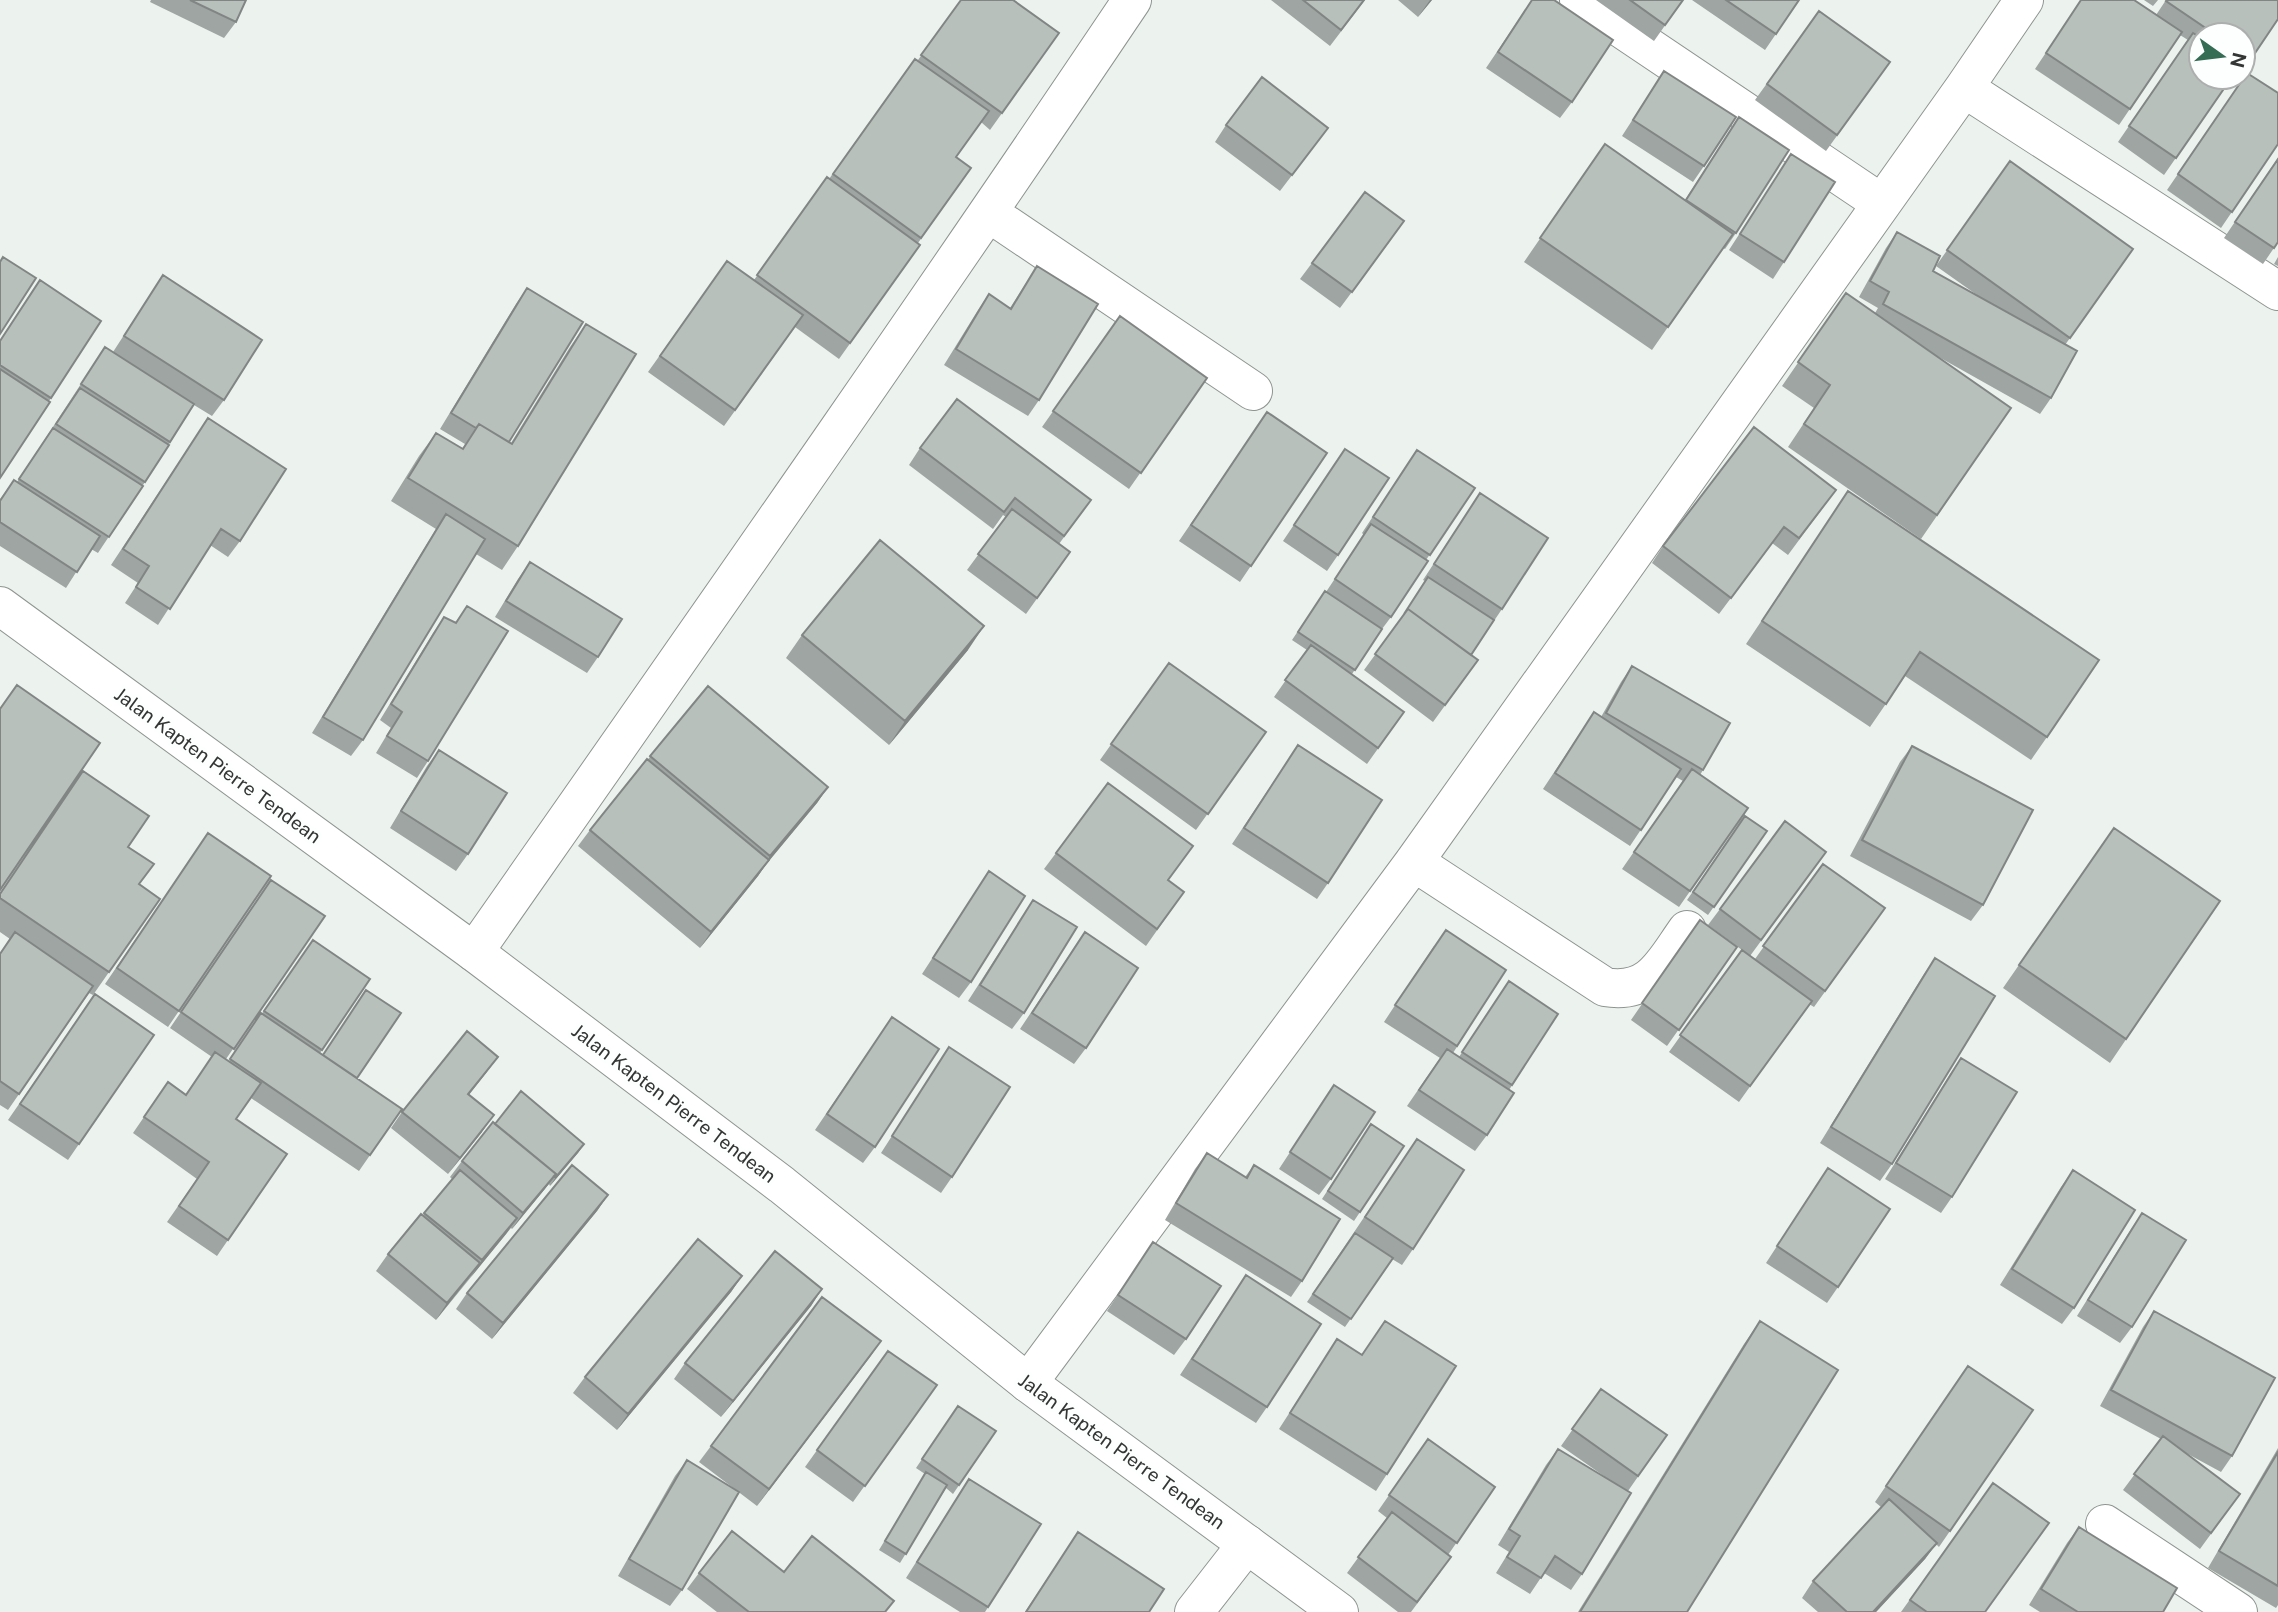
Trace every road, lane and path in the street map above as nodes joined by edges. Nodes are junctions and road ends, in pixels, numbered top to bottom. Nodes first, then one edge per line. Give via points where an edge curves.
1 (1132, 0) edge
2 (1579, 0) edge
3 (2024, 0) edge
4 (1964, 88) junction
5 (1881, 203) junction
6 (989, 212) junction
7 (2278, 291) edge
8 (1253, 391) dead end
9 (0, 606) edge
10 (1414, 862) junction
11 (1687, 930) dead end
12 (474, 952) junction
13 (1028, 1383) junction
14 (2105, 1524) dead end
15 (1247, 1544) junction
16 (1194, 1612) edge
17 (1339, 1612) edge
18 (2238, 1612) edge

1 - 6 street
2 - 5 street
3 - 4 street
4 - 5 street
4 - 7 street
5 - 10 street
6 - 8 street
6 - 12 street
9 - 12 street, Jalan Kapten Pierre Tendean
10 - 11 street via 1605,987 1637,987 1656,973
10 - 13 street
12 - 13 street, Jalan Kapten Pierre Tendean via 782,1185
13 - 15 street, Jalan Kapten Pierre Tendean
14 - 18 street
15 - 16 street
15 - 17 street, Jalan Kapten Pierre Tendean

